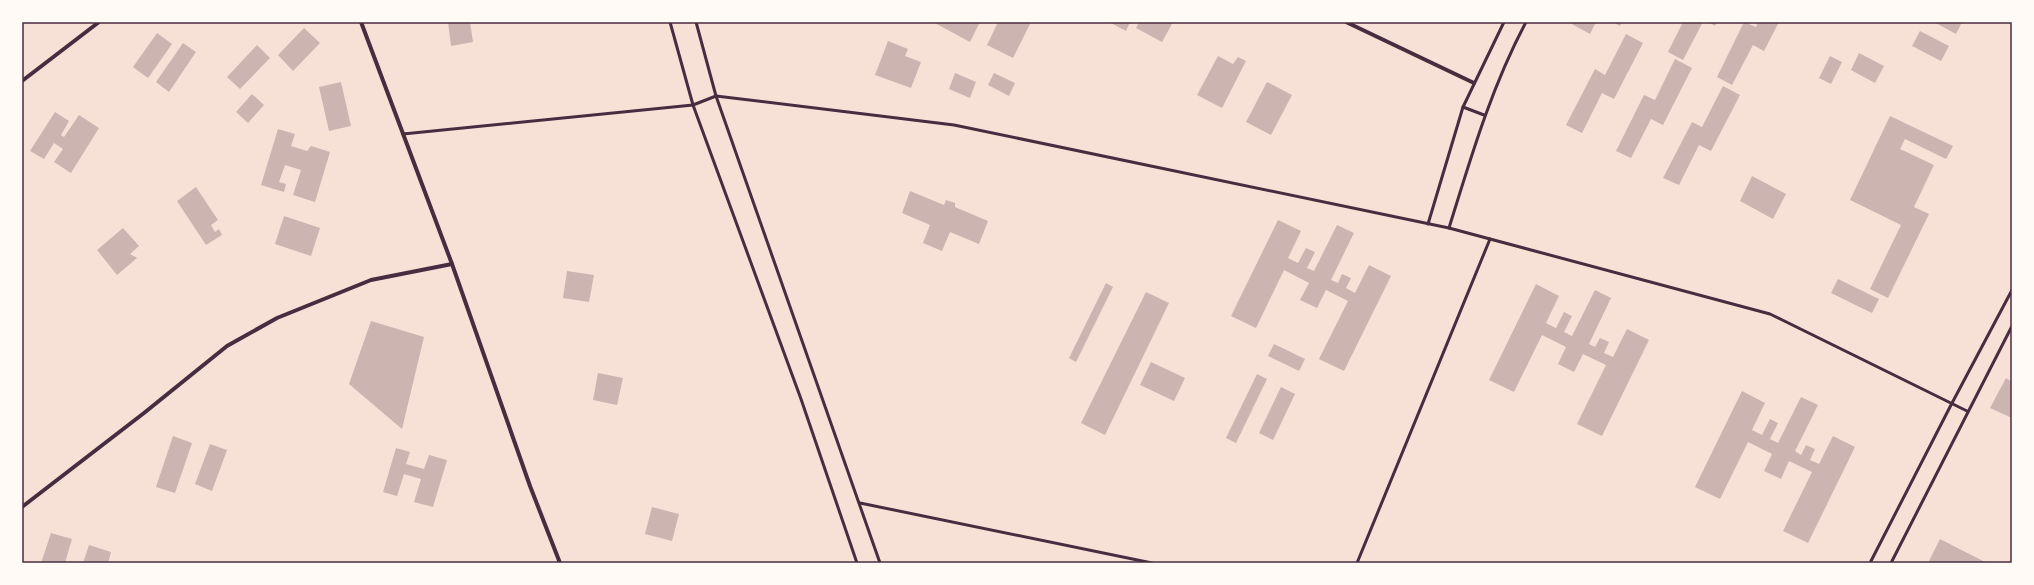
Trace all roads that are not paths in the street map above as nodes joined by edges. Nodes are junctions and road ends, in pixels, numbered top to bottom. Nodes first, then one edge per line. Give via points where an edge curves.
1 (98, 22) edge
2 (362, 22) edge
3 (670, 22) edge
4 (696, 22) edge
5 (1346, 22) edge
6 (1504, 22) edge
7 (1526, 22) edge
8 (22, 81) edge
9 (1474, 83) junction
10 (716, 96) junction
11 (693, 105) junction
12 (1463, 107) junction
13 (1484, 115) junction
14 (403, 134) junction
15 (1428, 224) junction
16 (1449, 228) junction
17 (1490, 239) junction
18 (452, 264) junction
19 (2012, 290) edge
20 (2012, 326) edge
21 (1951, 405) junction
22 (1967, 411) junction
23 (860, 503) junction
24 (22, 507) edge
25 (560, 563) edge
26 (857, 563) edge
27 (880, 563) edge
28 (1152, 563) edge
29 (1357, 563) edge
30 (1870, 563) edge
31 (1891, 563) edge

1 - 8 street
2 - 14 street
3 - 11 lane
4 - 10 lane
5 - 9 street
6 - 9 lane
7 - 13 lane
9 - 12 lane
10 - 11 lane
10 - 15 lane via 954,125
10 - 23 lane
11 - 14 lane
11 - 26 lane via 801,399
12 - 13 lane
12 - 15 lane
13 - 16 lane
14 - 18 street
15 - 16 lane
16 - 17 lane
17 - 21 lane via 1770,314
17 - 29 lane
18 - 24 street via 371,280 277,318 227,346
18 - 25 street via 530,486
19 - 21 lane
20 - 22 lane
21 - 22 lane
21 - 30 lane
22 - 31 lane
23 - 27 lane
23 - 28 lane

